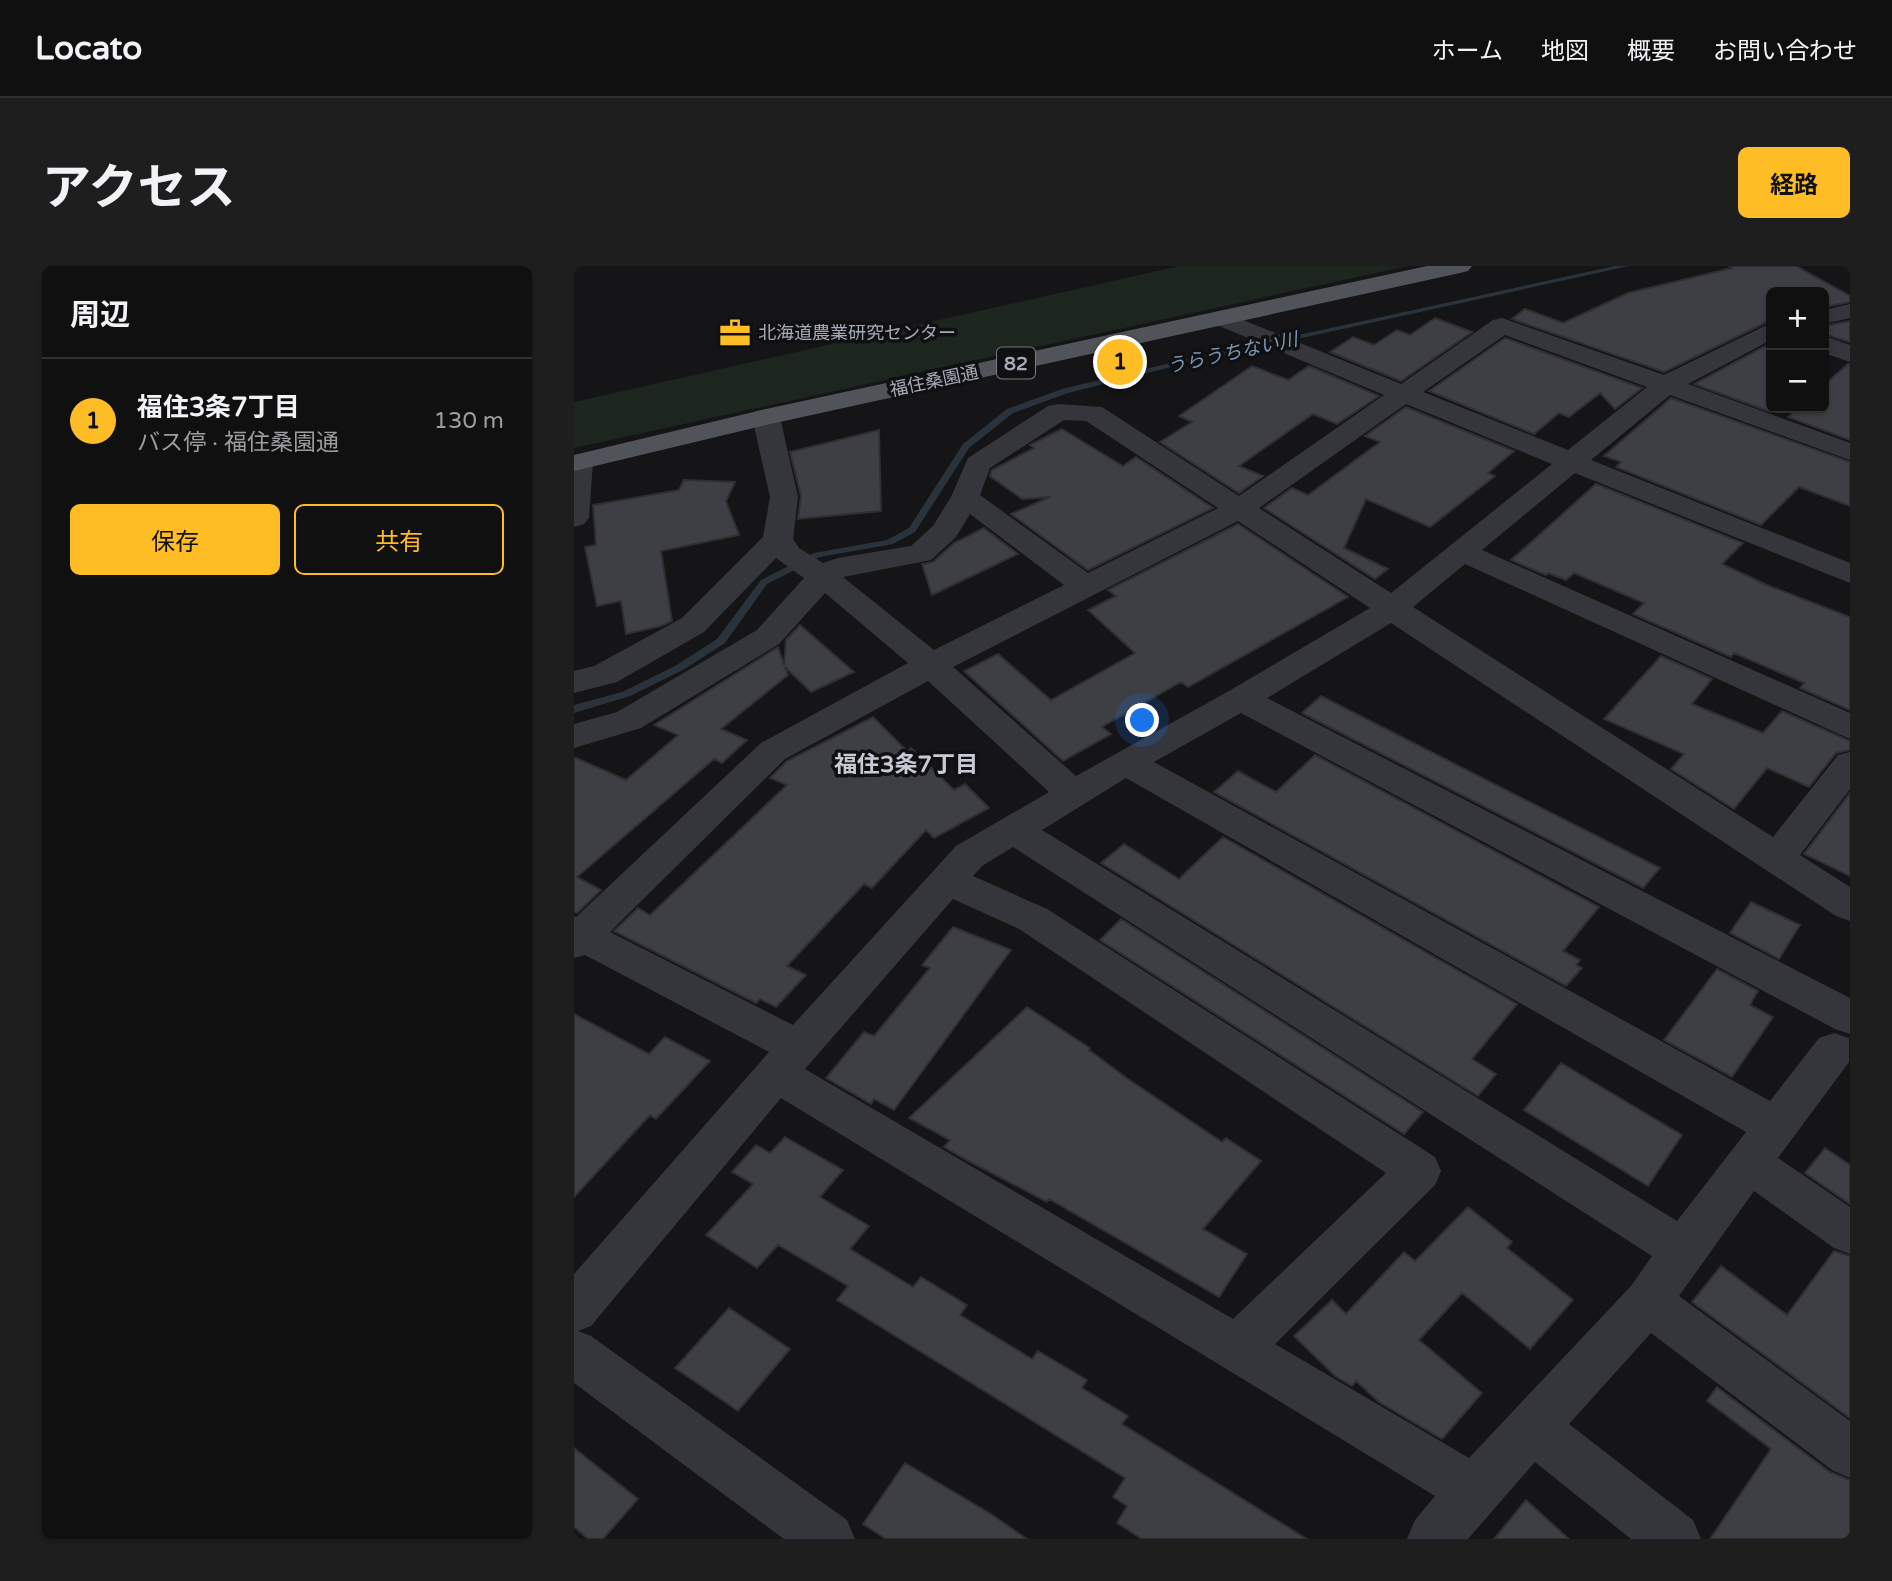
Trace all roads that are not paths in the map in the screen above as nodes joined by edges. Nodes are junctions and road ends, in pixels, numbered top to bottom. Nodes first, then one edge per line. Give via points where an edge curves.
1 (1460, 266) edge
2 (1850, 312) edge
3 (1829, 316) edge
4 (1221, 318) junction
5 (1766, 333) edge
6 (1829, 346) edge
7 (1850, 354) edge
8 (1667, 384) junction
9 (1403, 393) junction
10 (766, 417) junction
11 (1850, 452) edge
12 (1570, 461) junction
13 (577, 462) edge
14 (965, 497) junction
15 (1238, 510) junction
16 (574, 518) edge
17 (1460, 551) junction
18 (801, 560) junction
19 (1850, 574) edge
20 (1088, 588) junction
21 (1391, 609) junction
22 (931, 666) junction
23 (574, 682) edge
24 (1241, 699) junction
25 (1850, 727) edge
26 (574, 736) edge
27 (1126, 762) junction
28 (1850, 764) edge
29 (1074, 794) junction
30 (1014, 830) junction
31 (1777, 858) junction
32 (947, 880) junction
33 (1850, 906) edge
34 (577, 936) edge
35 (1846, 1038) edge
36 (787, 1060) junction
37 (1763, 1145) junction
38 (1850, 1233) edge
39 (1683, 1250) junction
40 (1648, 1302) junction
41 (574, 1310) edge
42 (1237, 1348) junction
43 (574, 1353) edge
44 (1533, 1428) junction
45 (1850, 1452) edge
46 (1474, 1490) junction
47 (828, 1539) edge
48 (1434, 1539) edge
49 (1674, 1539) edge

1 - 4 main road, 福住桑園通 / 82
2 - 3 street
4 - 9 street
4 - 10 main road, 福住桑園通 / 82
5 - 8 street
6 - 7 street
8 - 9 street via 1502,325
8 - 11 street
8 - 12 street
9 - 12 street
9 - 15 street
10 - 13 main road, 福住桑園通 / 82
10 - 18 street
12 - 17 street
12 - 19 street
13 - 16 street
14 - 15 street via 978,464 1058,412 1092,413
14 - 18 street via 945,531 919,554 838,567
14 - 20 street
15 - 20 street
15 - 21 street
17 - 21 street
17 - 25 street
18 - 22 street
18 - 23 street via 605,674
18 - 26 street via 768,637 629,720
20 - 22 street
21 - 24 street
21 - 31 street
22 - 29 street
22 - 34 street via 773,751
24 - 27 street
24 - 35 street
27 - 29 street
27 - 37 street
28 - 31 street
29 - 30 street
30 - 32 street via 969,856
30 - 39 street
31 - 33 street
32 - 36 street
32 - 42 street via 1033,919 1419,1171
34 - 36 street
35 - 37 street
36 - 41 street
36 - 42 street
37 - 38 street
37 - 39 street
39 - 40 street
40 - 44 street
40 - 45 street
42 - 46 street
43 - 47 street
44 - 46 street
44 - 49 street
46 - 48 street

